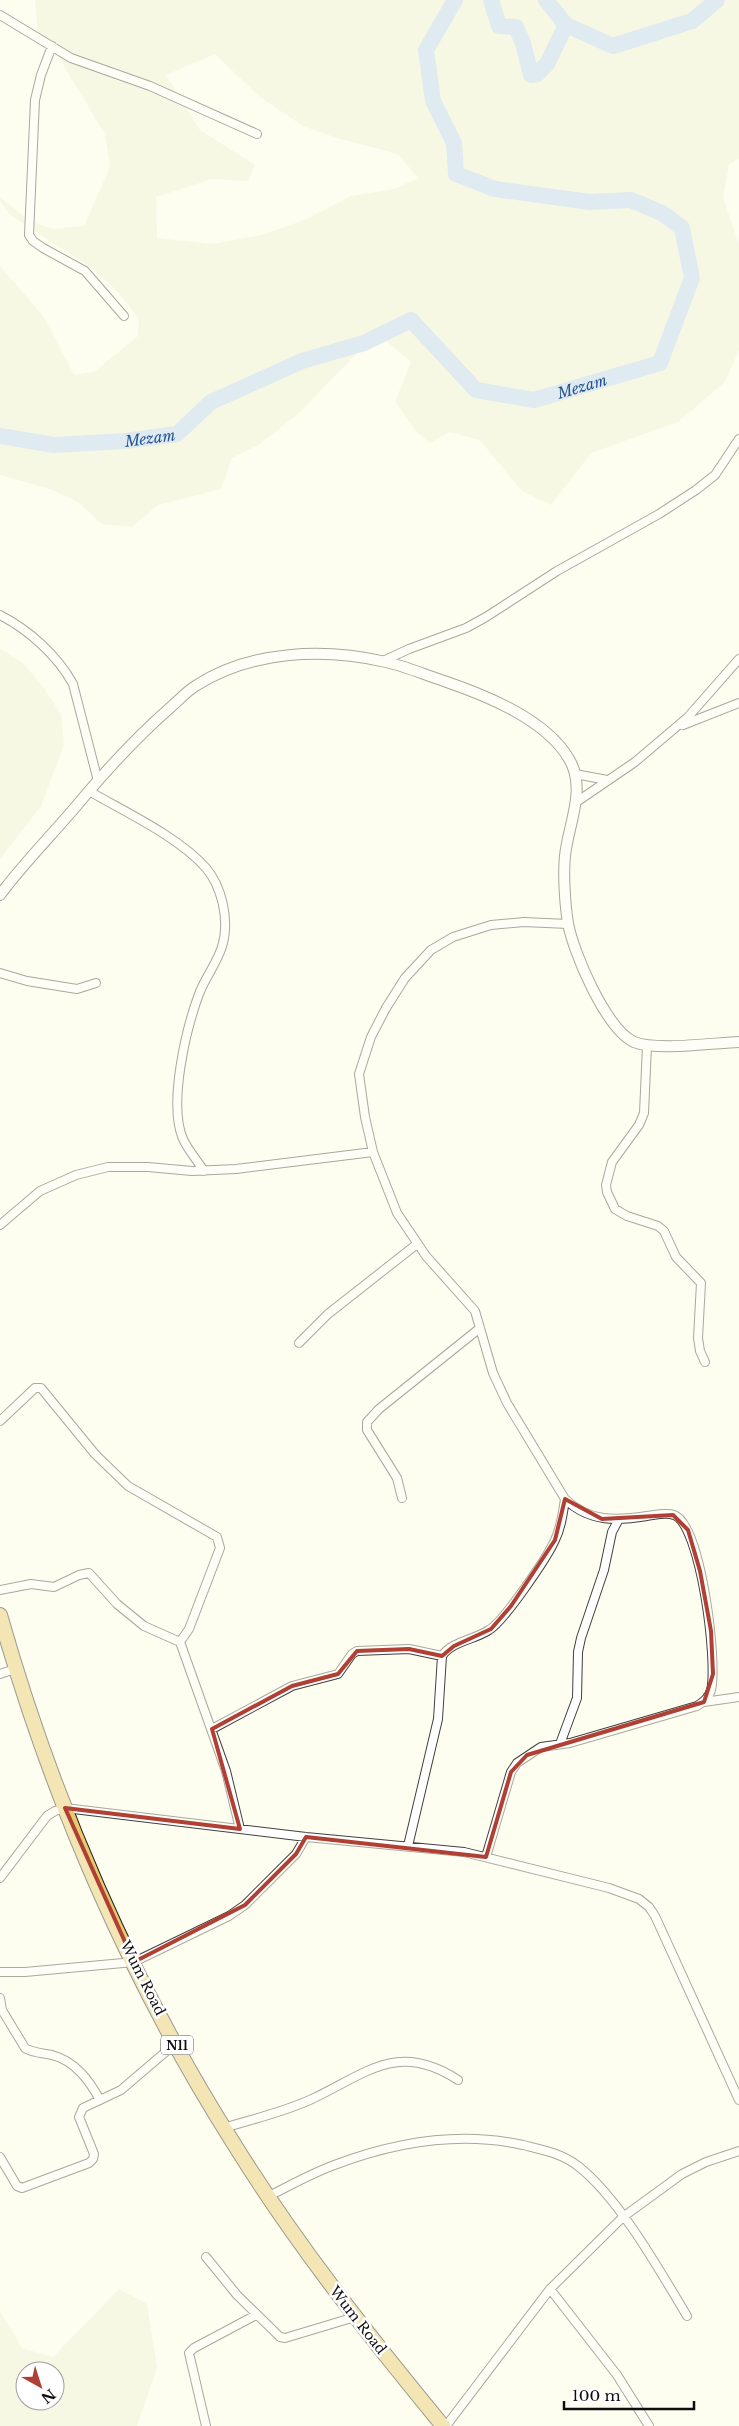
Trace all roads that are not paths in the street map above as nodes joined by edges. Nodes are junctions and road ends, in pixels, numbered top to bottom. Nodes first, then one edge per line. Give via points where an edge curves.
1 (0, 15) edge
2 (52, 46) junction
3 (257, 134) dead end
4 (124, 316) dead end
5 (739, 439) edge
6 (0, 615) edge
7 (739, 659) edge
8 (382, 661) junction
9 (739, 704) edge
10 (675, 728) junction
11 (575, 774) junction
12 (607, 780) junction
13 (98, 781) junction
14 (89, 791) junction
15 (575, 803) junction
16 (0, 895) edge
17 (568, 924) junction
18 (0, 973) edge
19 (96, 983) dead end
20 (739, 1042) edge
21 (647, 1046) junction
22 (373, 1152) junction
23 (204, 1171) junction
24 (0, 1225) edge
25 (417, 1244) junction
26 (480, 1328) junction
27 (299, 1343) dead end
28 (705, 1362) dead end
29 (0, 1420) edge
30 (402, 1498) dead end
31 (565, 1499) junction
32 (609, 1519) junction
33 (619, 1519) junction
34 (612, 1532) junction
35 (0, 1590) edge
36 (0, 1615) edge
37 (180, 1642) junction
38 (442, 1656) junction
39 (15, 1669) junction
40 (0, 1674) edge
41 (739, 1697) edge
42 (704, 1702) junction
43 (212, 1729) junction
44 (560, 1744) junction
45 (65, 1808) junction
46 (240, 1829) junction
47 (306, 1838) junction
48 (408, 1846) junction
49 (486, 1857) junction
50 (0, 1878) edge
51 (134, 1962) junction
52 (0, 1972) edge
53 (0, 1998) edge
54 (176, 2044) junction
55 (458, 2080) dead end
56 (100, 2100) junction
57 (739, 2100) edge
58 (224, 2128) junction
59 (739, 2151) edge
60 (0, 2157) edge
61 (269, 2196) junction
62 (623, 2217) junction
63 (206, 2257) dead end
64 (550, 2289) junction
65 (256, 2315) junction
66 (687, 2316) dead end
67 (355, 2318) junction
68 (206, 2426) edge
69 (444, 2426) edge
70 (649, 2426) edge

1 - 2 street
2 - 3 street via 71,58 150,86
2 - 4 street via 40,75 35,100 29,235 42,248 85,271
5 - 8 street via 715,475 659,514 557,571 466,628
6 - 13 street via 34,639 66,672 73,684
7 - 10 street
8 - 11 street via 479,693 526,716 569,758
8 - 13 street via 333,654 284,654 216,675 196,686 161,715
9 - 10 street
10 - 12 street via 635,762
11 - 12 street
11 - 15 street
12 - 15 street
13 - 14 street
14 - 16 street
14 - 23 street via 168,837 206,868 220,892 225,920 223,944 199,994 185,1044 178,1086 178,1115 183,1138
15 - 17 street via 564,858
17 - 21 street via 582,966 599,1001 619,1031 632,1041
17 - 22 street via 524,922 491,925 453,937 431,950 405,978 371,1037 360,1074
18 - 19 street via 71,988
20 - 21 street
21 - 28 street via 644,1114 612,1162 607,1192 616,1209 664,1231 676,1257 701,1283 698,1338
22 - 23 street
22 - 25 street via 397,1213
23 - 24 street via 108,1167 76,1175 40,1191
25 - 26 street via 474,1311
25 - 27 street via 328,1314
26 - 30 street via 367,1422 367,1430 397,1478
26 - 31 street via 506,1403
29 - 37 street via 35,1388 41,1388 95,1454 128,1486 216,1537 220,1548 189,1628
31 - 32 street via 589,1516
31 - 38 street via 555,1540 511,1606 490,1629 454,1646
32 - 33 street
32 - 34 street
33 - 34 street
33 - 42 street via 674,1515 688,1530 700,1571 711,1631 714,1674 710,1695
34 - 44 street via 604,1570 579,1645 577,1698
35 - 37 street via 31,1584 54,1587 79,1574 89,1573 117,1604 144,1626
36 - 39 highway, Wum Road / N11
37 - 43 street
38 - 43 street via 409,1649 357,1651 338,1674 292,1686
38 - 48 street via 438,1719
39 - 40 street
39 - 45 highway, Wum Road / N11
41 - 42 street
42 - 44 street via 647,1722
43 - 46 street
44 - 49 street via 541,1747 517,1763 511,1772
45 - 46 street
45 - 50 street via 47,1816
45 - 51 highway, Wum Road / N11
46 - 47 street
47 - 48 street
47 - 51 street via 296,1854 245,1905
48 - 49 street
49 - 57 street via 609,1888 639,1899 649,1907
51 - 52 street
51 - 54 highway, Wum Road / N11
53 - 56 street via 2,2010 25,2048 68,2061 90,2082
54 - 56 street via 121,2090
54 - 58 highway, Wum Road / N11
55 - 58 street via 426,2064 399,2062 364,2072 287,2109
56 - 60 street via 79,2111 78,2117 94,2154 89,2163 22,2188 17,2186
58 - 61 highway, Wum Road / N11
59 - 62 street via 682,2174
61 - 62 street via 336,2164 388,2148 459,2138 507,2142 559,2154 579,2167
61 - 67 highway, Wum Road / N11
62 - 64 street
62 - 66 street
63 - 65 street
64 - 69 street
64 - 70 street via 616,2375
65 - 67 street via 285,2338
65 - 68 street via 194,2348 189,2354
67 - 69 highway, Wum Road / N11

